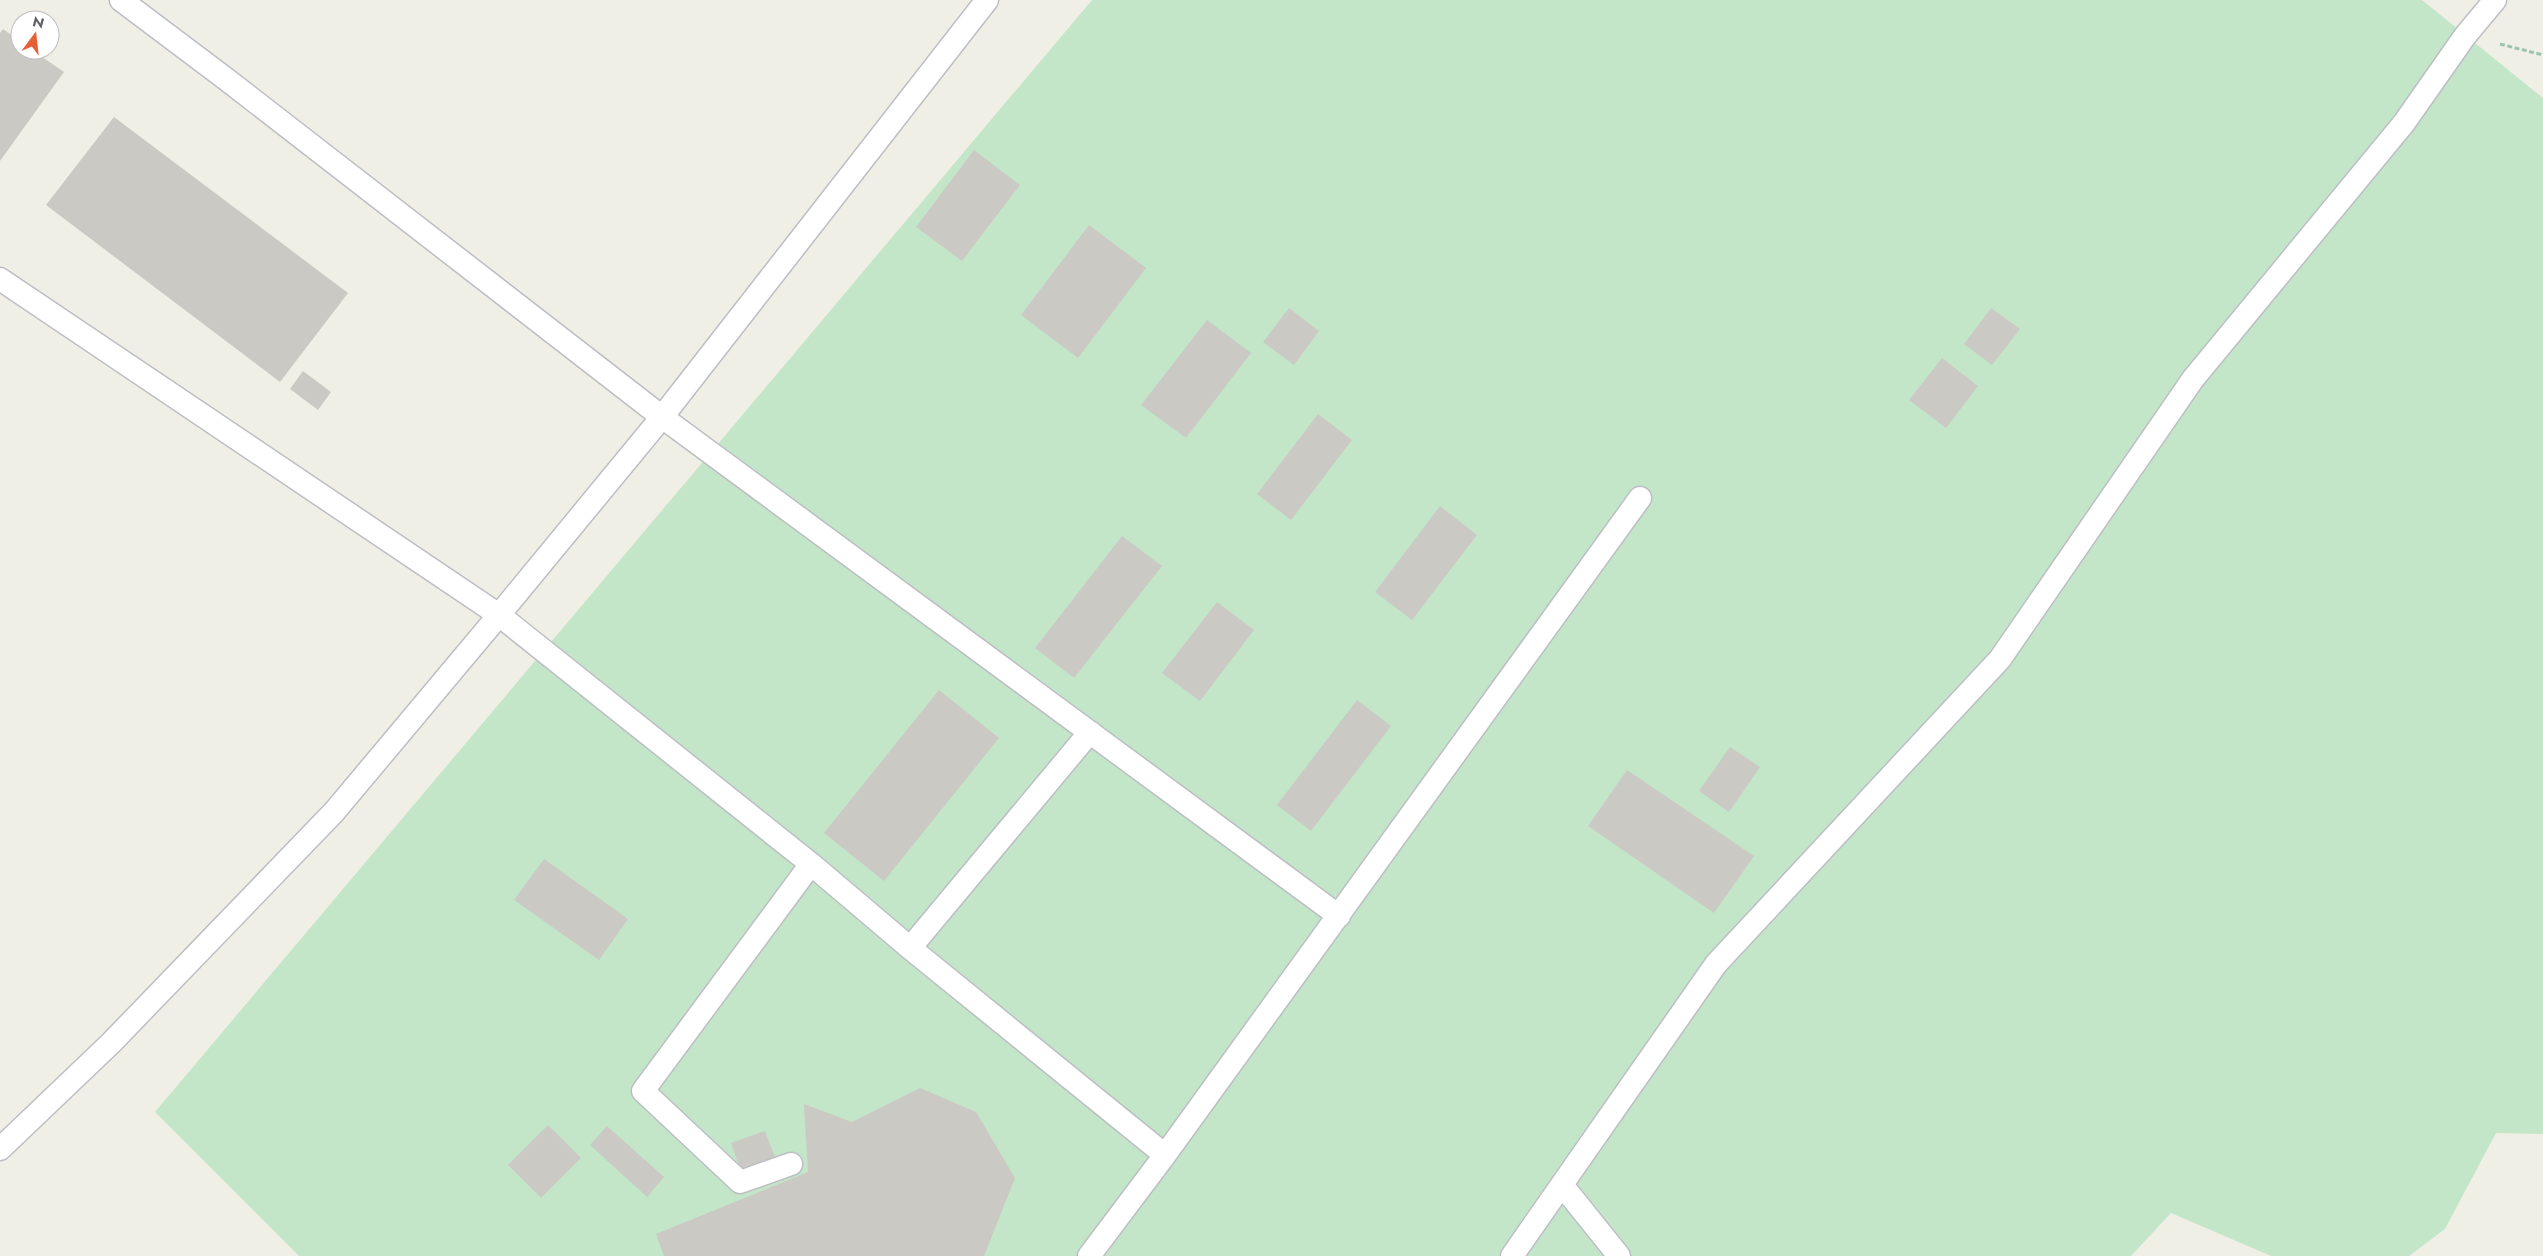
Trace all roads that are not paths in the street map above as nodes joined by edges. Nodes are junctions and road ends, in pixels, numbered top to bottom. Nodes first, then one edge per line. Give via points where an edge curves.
1 (121, 0) edge
2 (987, 0) edge
3 (2495, 0) edge
4 (0, 279) edge
5 (662, 416) junction
6 (1640, 498) dead end
7 (499, 615) junction
8 (1090, 732) junction
9 (811, 864) junction
10 (1338, 916) junction
11 (910, 948) junction
12 (0, 1149) edge
13 (1165, 1155) junction
14 (791, 1164) dead end
15 (1562, 1185) junction
16 (1089, 1256) edge
17 (1512, 1256) edge
18 (1619, 1256) edge

1 - 5 lane
2 - 5 lane
3 - 15 lane via 2465,36 2404,123 2193,380 2000,659 1716,964
4 - 7 lane
5 - 7 lane
5 - 8 lane
6 - 10 lane
7 - 9 lane
7 - 12 lane via 334,812 111,1043
8 - 10 lane
8 - 11 lane
9 - 11 lane
9 - 14 lane via 643,1091 740,1182
10 - 13 lane
11 - 13 lane
13 - 16 lane
15 - 17 lane
15 - 18 lane

